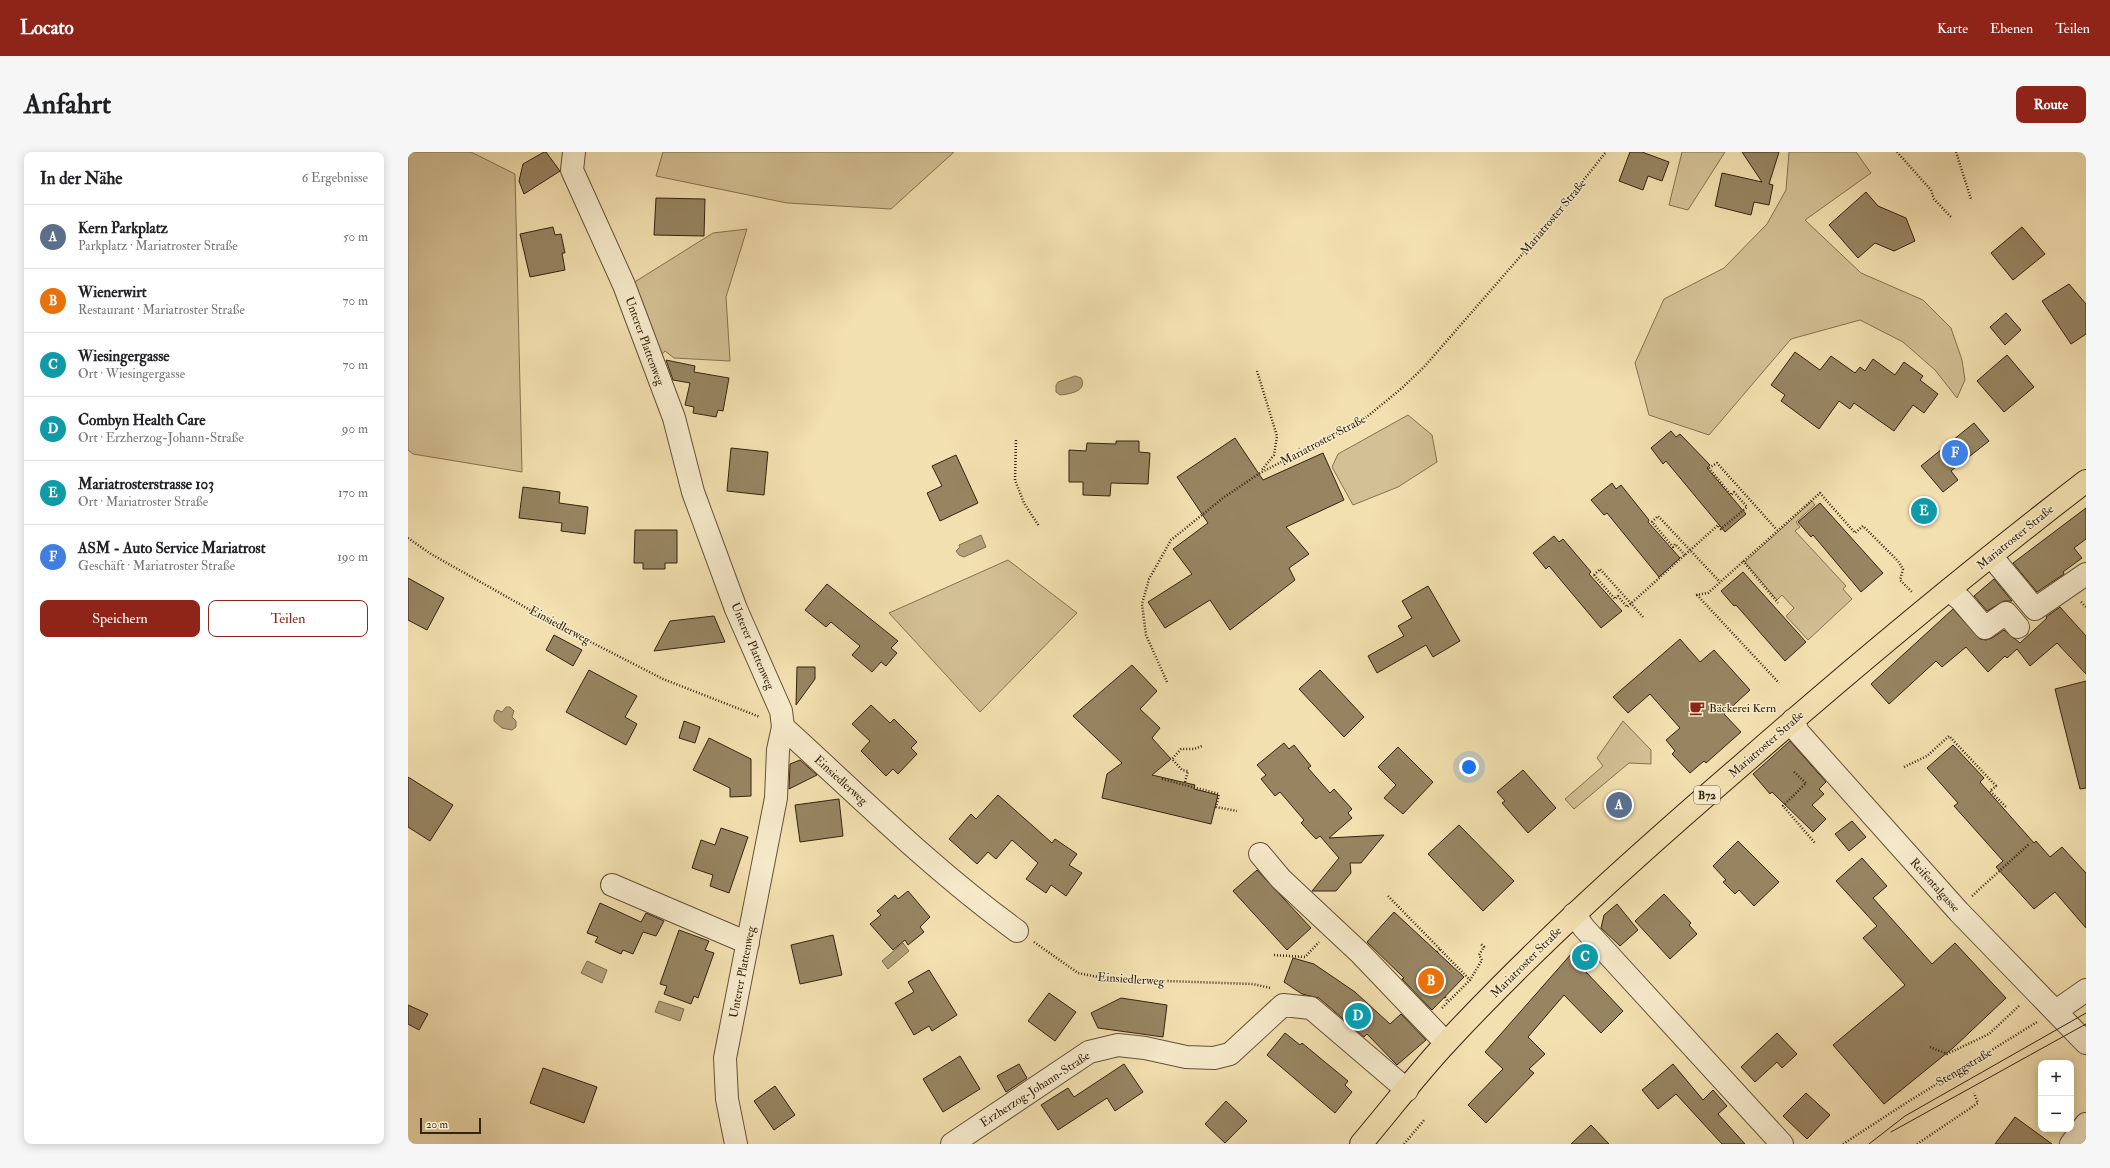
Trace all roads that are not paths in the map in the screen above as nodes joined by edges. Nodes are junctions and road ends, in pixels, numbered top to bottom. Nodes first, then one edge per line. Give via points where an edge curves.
1 (559, 152) edge
2 (573, 161) edge
3 (2086, 481) edge
4 (1991, 556) junction
5 (2086, 574) edge
6 (1949, 590) junction
7 (2018, 627) dead end
8 (1793, 720) junction
9 (783, 727) junction
10 (1260, 854) dead end
11 (612, 885) dead end
12 (1574, 914) junction
13 (1017, 931) road end
14 (748, 943) junction
15 (2086, 990) edge
16 (2056, 1011) junction
17 (1446, 1043) junction
18 (2086, 1043) edge
19 (1407, 1090) junction
20 (2086, 1124) edge
21 (736, 1144) edge
22 (952, 1144) edge
23 (1361, 1144) edge
24 (1782, 1144) edge
25 (2071, 1144) edge

1 - 2 street, Unterer Plattenweg
2 - 9 street, Unterer Plattenweg via 624,285 674,418 693,492 736,609 780,711
3 - 4 main road, Mariatroster Straße / B72
4 - 5 street via 2035,609
4 - 6 main road, Mariatroster Straße / B72
6 - 7 street via 1985,628 2006,613
6 - 8 main road, Mariatroster Straße / B72
8 - 12 main road, Mariatroster Straße / B72
8 - 16 street, Reifentalgasse via 1798,732 1959,912
9 - 13 street, Einsiedlerweg via 921,853 982,906
9 - 14 street, Unterer Plattenweg via 778,750 776,798
10 - 17 street via 1281,879 1360,953
11 - 14 street
12 - 17 main road, Mariatroster Straße / B72
12 - 24 street
14 - 21 street, Unterer Plattenweg via 725,1058 727,1099
15 - 16 street
16 - 18 street, Reifentalgasse
17 - 19 main road, Mariatroster Straße / B72
19 - 22 street, Erzherzog-Johann-Straße via 1311,1008 1283,1005 1230,1054 1224,1056 1186,1057 1118,1045 1089,1052
19 - 23 main road, Mariatroster Straße / B72
20 - 25 street

